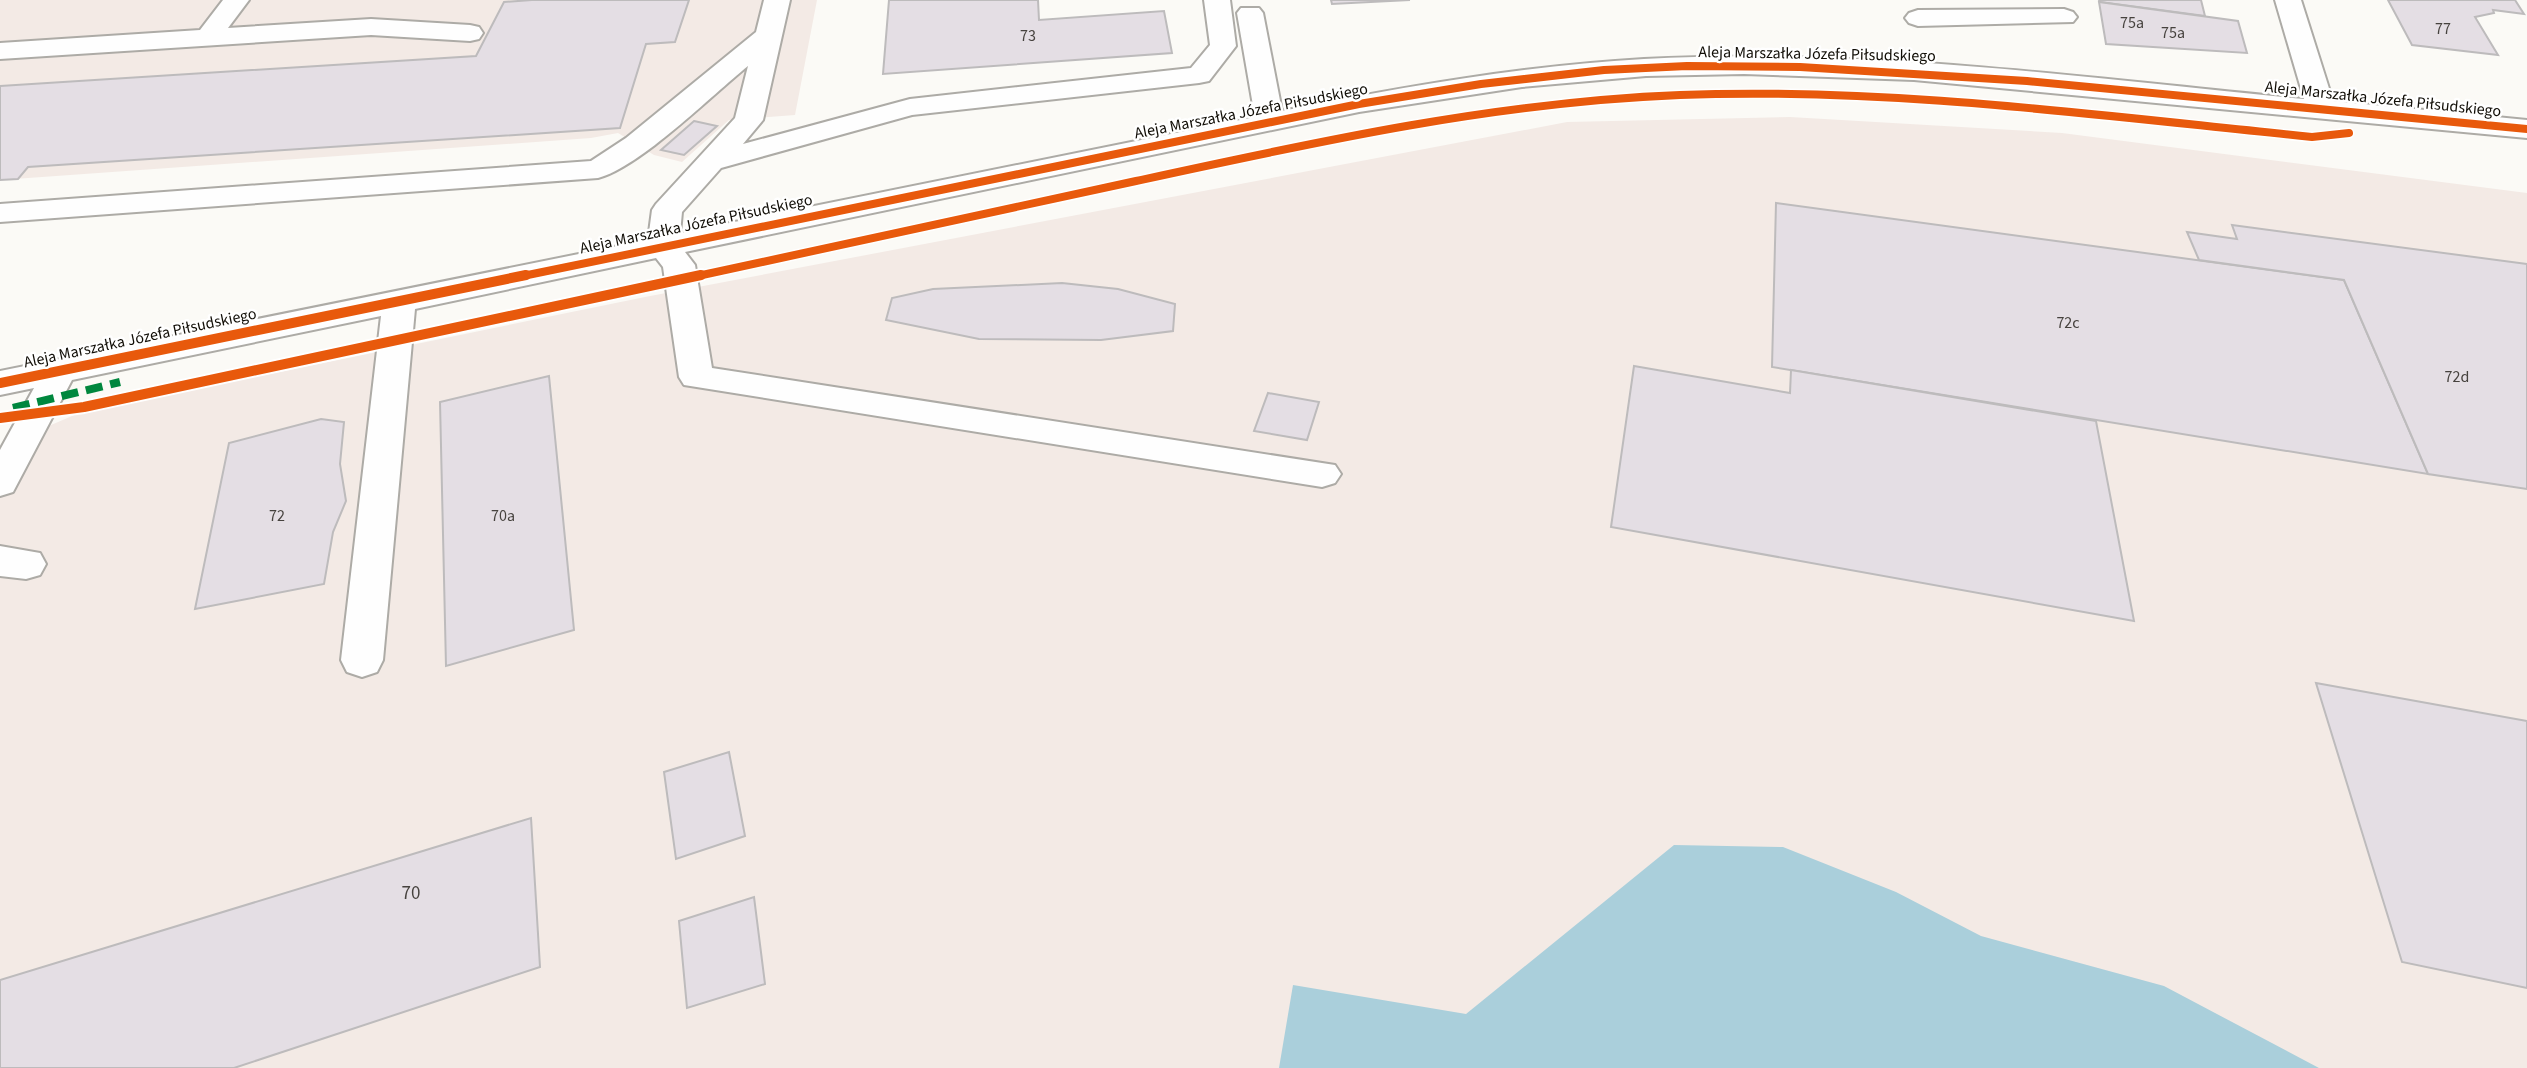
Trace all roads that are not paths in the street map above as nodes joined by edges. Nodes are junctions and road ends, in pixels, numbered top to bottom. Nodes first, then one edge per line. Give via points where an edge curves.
1 (236, 0) edge
2 (777, 0) edge
3 (1217, 0) edge
4 (2288, 0) edge
5 (1250, 13) dead end
6 (2064, 17) dead end
7 (470, 33) dead end
8 (209, 36) junction
9 (768, 36) junction
10 (1929, 36) edge
11 (0, 51) edge
12 (2321, 109) junction
13 (1270, 122) junction
14 (2527, 129) edge
15 (709, 162) junction
16 (0, 214) edge
17 (663, 246) junction
18 (399, 300) junction
19 (58, 371) junction
20 (0, 383) edge
21 (1322, 474) dead end
22 (0, 483) edge
23 (362, 660) dead end

1 - 8 street
2 - 9 street
3 - 15 street via 1223,47 1199,75 910,107
4 - 12 street
5 - 13 street
6 - 10 street
7 - 8 street via 371,27
8 - 11 street
9 - 15 street via 749,120
9 - 16 street via 636,144 598,169
10 - 12 street, Aleja Marszałka Józefa Piłsudskiego
10 - 13 street, Aleja Marszałka Józefa Piłsudskiego via 1786,66 1588,71 1489,82
12 - 14 street, Aleja Marszałka Józefa Piłsudskiego
13 - 17 street, Aleja Marszałka Józefa Piłsudskiego
15 - 17 street via 667,210
17 - 18 street, Aleja Marszałka Józefa Piłsudskiego
17 - 21 street via 679,265 696,377
18 - 19 street, Aleja Marszałka Józefa Piłsudskiego
18 - 23 street
19 - 20 street, Aleja Marszałka Józefa Piłsudskiego
19 - 22 street

